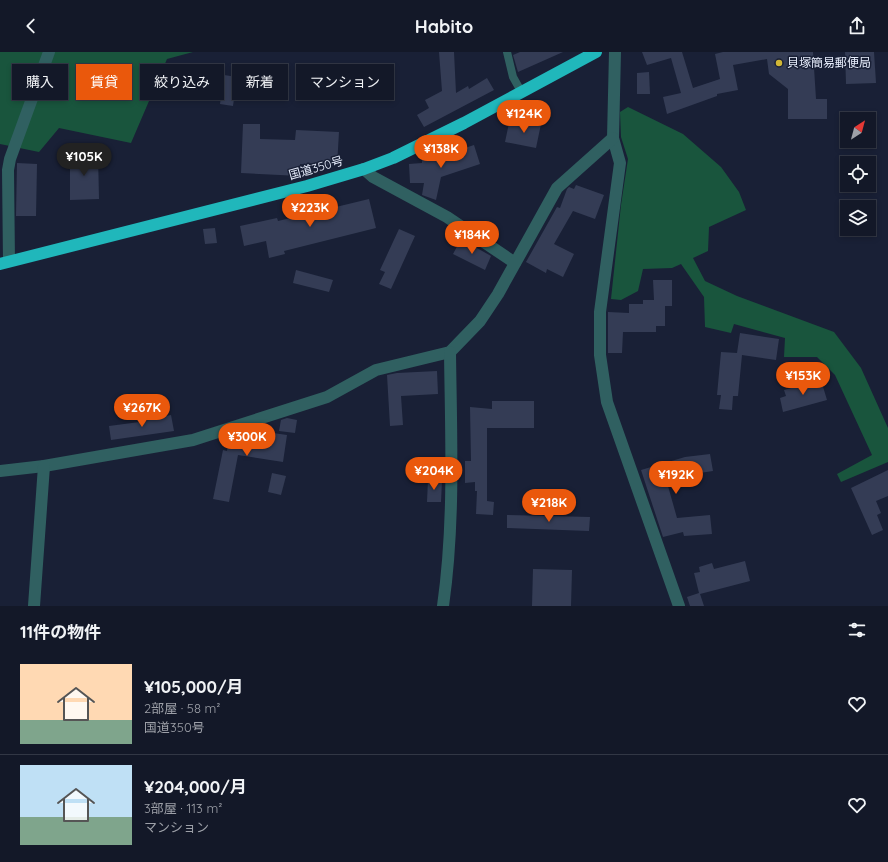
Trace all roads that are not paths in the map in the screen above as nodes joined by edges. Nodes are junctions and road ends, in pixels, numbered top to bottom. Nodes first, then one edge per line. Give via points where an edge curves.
1 (49, 52) edge
2 (507, 52) edge
3 (596, 52) edge
4 (615, 52) edge
5 (522, 93) junction
6 (613, 138) junction
7 (5, 158) edge
8 (364, 169) junction
9 (4, 262) edge
10 (515, 263) junction
11 (450, 352) junction
12 (44, 466) junction
13 (0, 471) edge
14 (34, 606) edge
15 (443, 606) edge
16 (679, 606) edge

1 - 7 street
2 - 5 lane via 513,78
3 - 5 highway, 国道350号
4 - 6 street
5 - 8 highway, 国道350号 via 393,158
6 - 10 street via 557,188
6 - 16 street via 620,163 600,312 601,362 607,402
7 - 9 street via 8,170
8 - 9 highway, 国道350号 via 307,186
8 - 10 street via 373,177 446,217
10 - 11 street via 480,321
11 - 12 street via 376,370 327,397 193,440
11 - 15 street via 451,500 448,574
12 - 13 street
12 - 14 street

